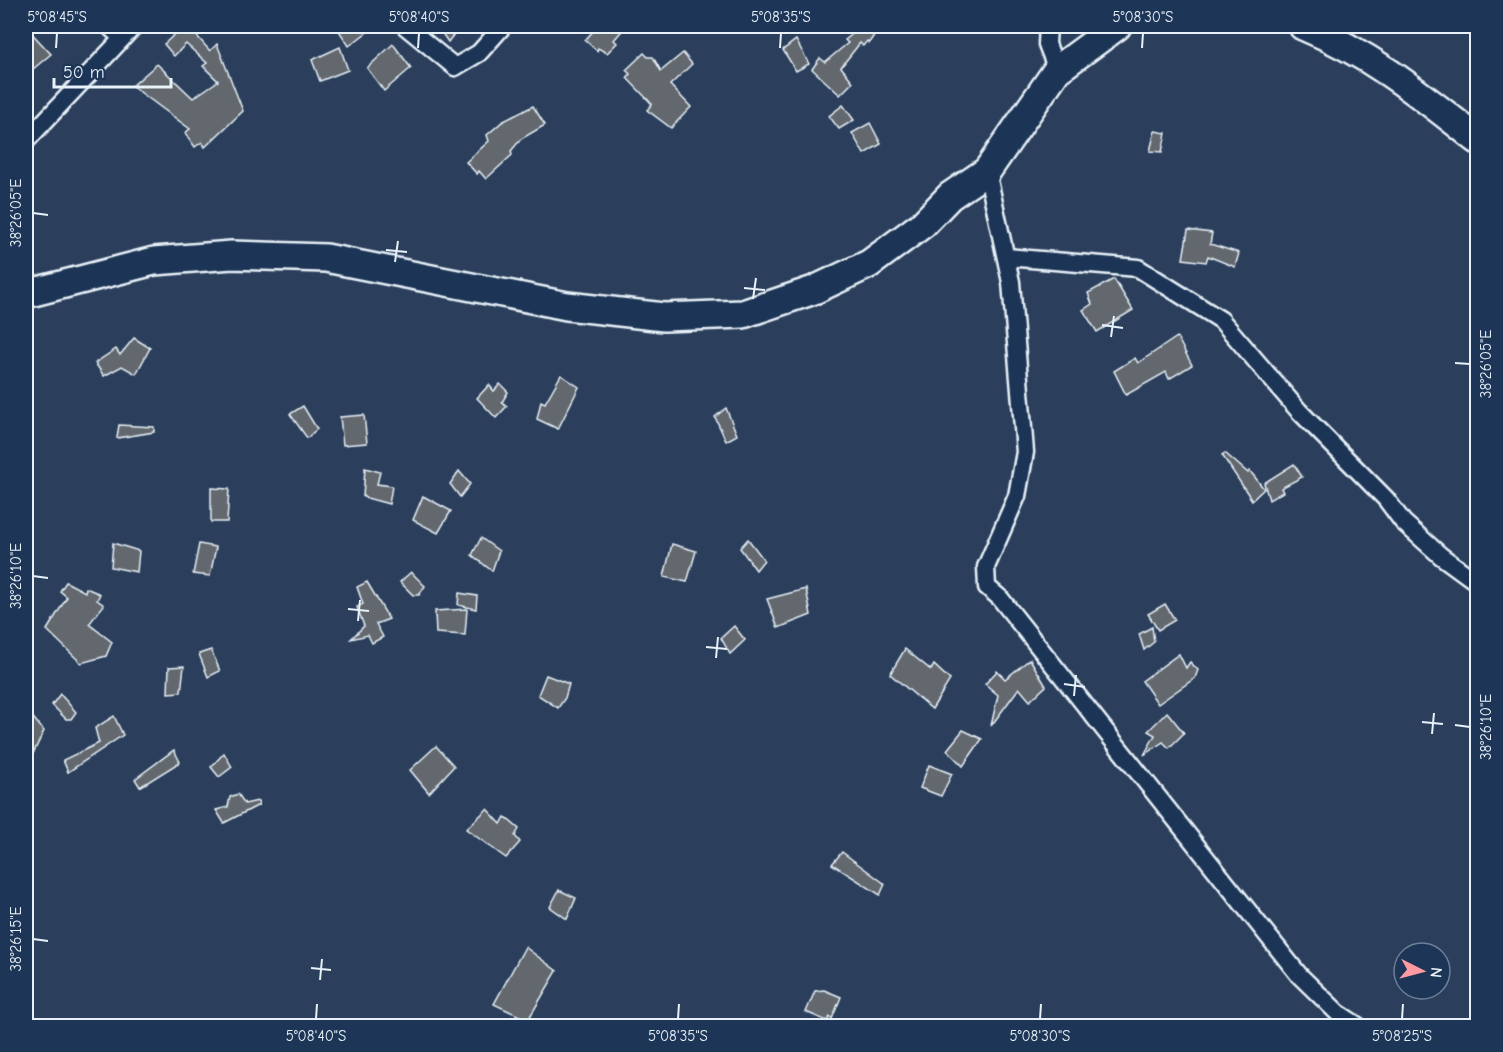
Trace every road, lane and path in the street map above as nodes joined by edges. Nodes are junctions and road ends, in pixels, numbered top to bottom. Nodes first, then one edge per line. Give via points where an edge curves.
1 (109, 26) edge
2 (405, 26) edge
3 (503, 26) edge
4 (1048, 26) edge
5 (1118, 26) edge
6 (1303, 26) edge
7 (128, 32) edge
8 (1057, 70) junction
9 (1478, 140) edge
10 (26, 141) edge
11 (987, 171) junction
12 (1006, 257) junction
13 (26, 294) edge
14 (1478, 583) edge
15 (1358, 1026) edge

1 - 7 street
2 - 3 street via 455,67 479,53
4 - 8 street via 1047,44
5 - 8 highway
6 - 9 highway via 1343,42 1396,76
7 - 10 street
8 - 11 highway
11 - 12 street
11 - 13 highway via 950,196 923,224 869,264 814,290 743,314 664,318 567,306 326,258 256,256 154,261
12 - 14 street via 1138,268 1221,320 1403,522
12 - 15 street via 1024,452 1017,496 986,567 987,587 1000,598 1299,975 1338,1013

